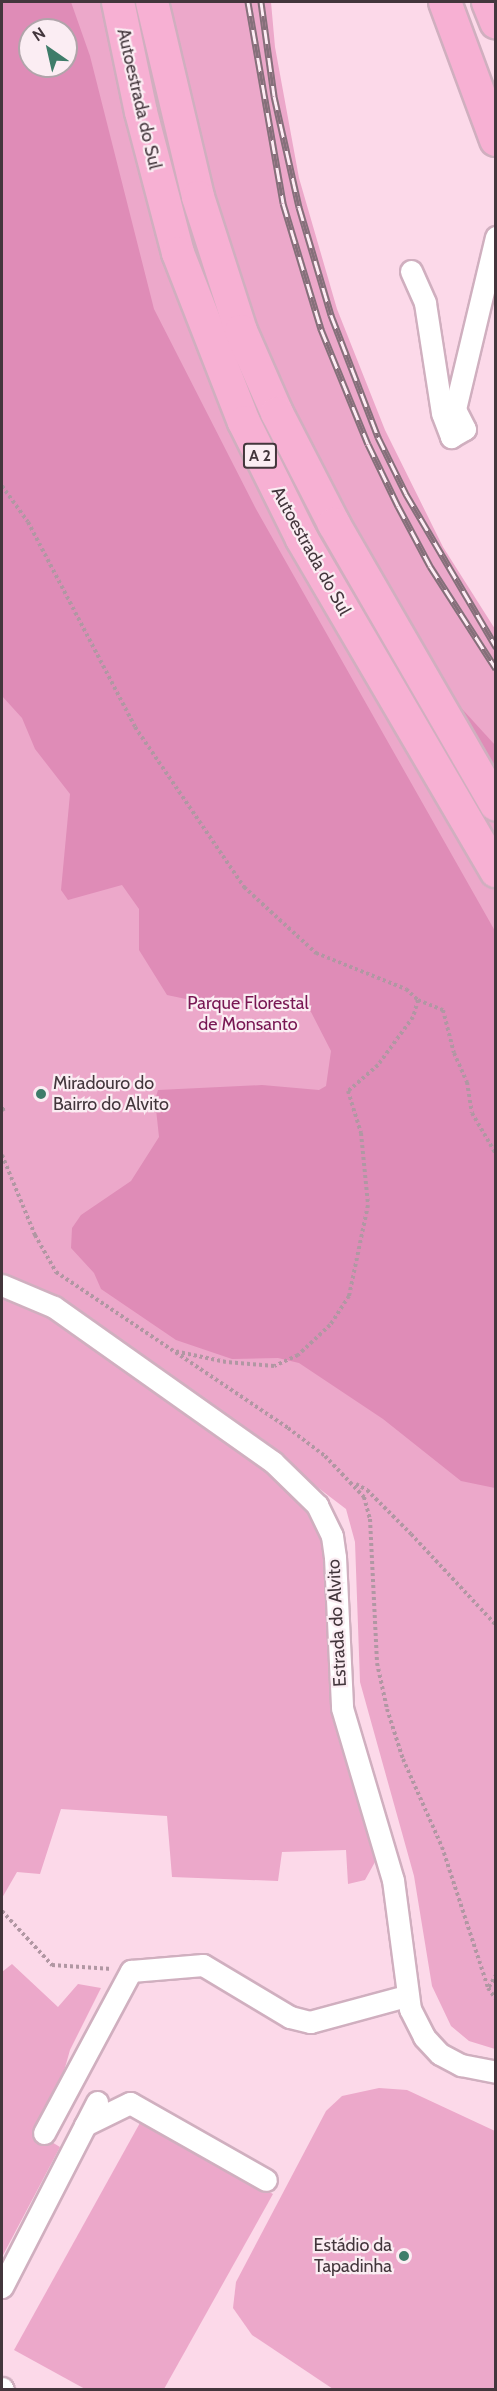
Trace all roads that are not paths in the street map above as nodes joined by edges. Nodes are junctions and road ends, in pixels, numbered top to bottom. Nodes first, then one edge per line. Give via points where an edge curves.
1 (118, 2) edge
2 (152, 2) edge
3 (445, 2) edge
4 (488, 2) edge
5 (495, 22) edge
6 (495, 140) edge
7 (495, 237) edge
8 (411, 272) dead end
9 (495, 805) edge
10 (495, 871) edge
11 (2, 1285) edge
12 (406, 1996) junction
13 (495, 2072) edge
14 (97, 2102) dead end
15 (85, 2125) junction
16 (44, 2133) dead end
17 (266, 2180) dead end
18 (2, 2287) edge

1 - 10 highway, Autoestrada do Sul / A 2 via 141,112 178,253 244,422 308,549
2 - 9 highway, Autoestrada do Sul / A 2 via 195,186 241,331 277,413 334,524
3 - 6 highway
4 - 5 highway
7 - 8 street via 455,409 465,429 451,437 442,413 425,303
11 - 12 street, Estrada do Alvito via 54,1307 263,1455 304,1488 326,1520 335,1557 342,1708 393,1880
12 - 13 street, Estrada do Alvito via 414,2021 440,2054 461,2065
12 - 16 street via 310,2022 290,2017 203,1965 130,1971
14 - 15 street
15 - 17 street via 130,2103
15 - 18 street

